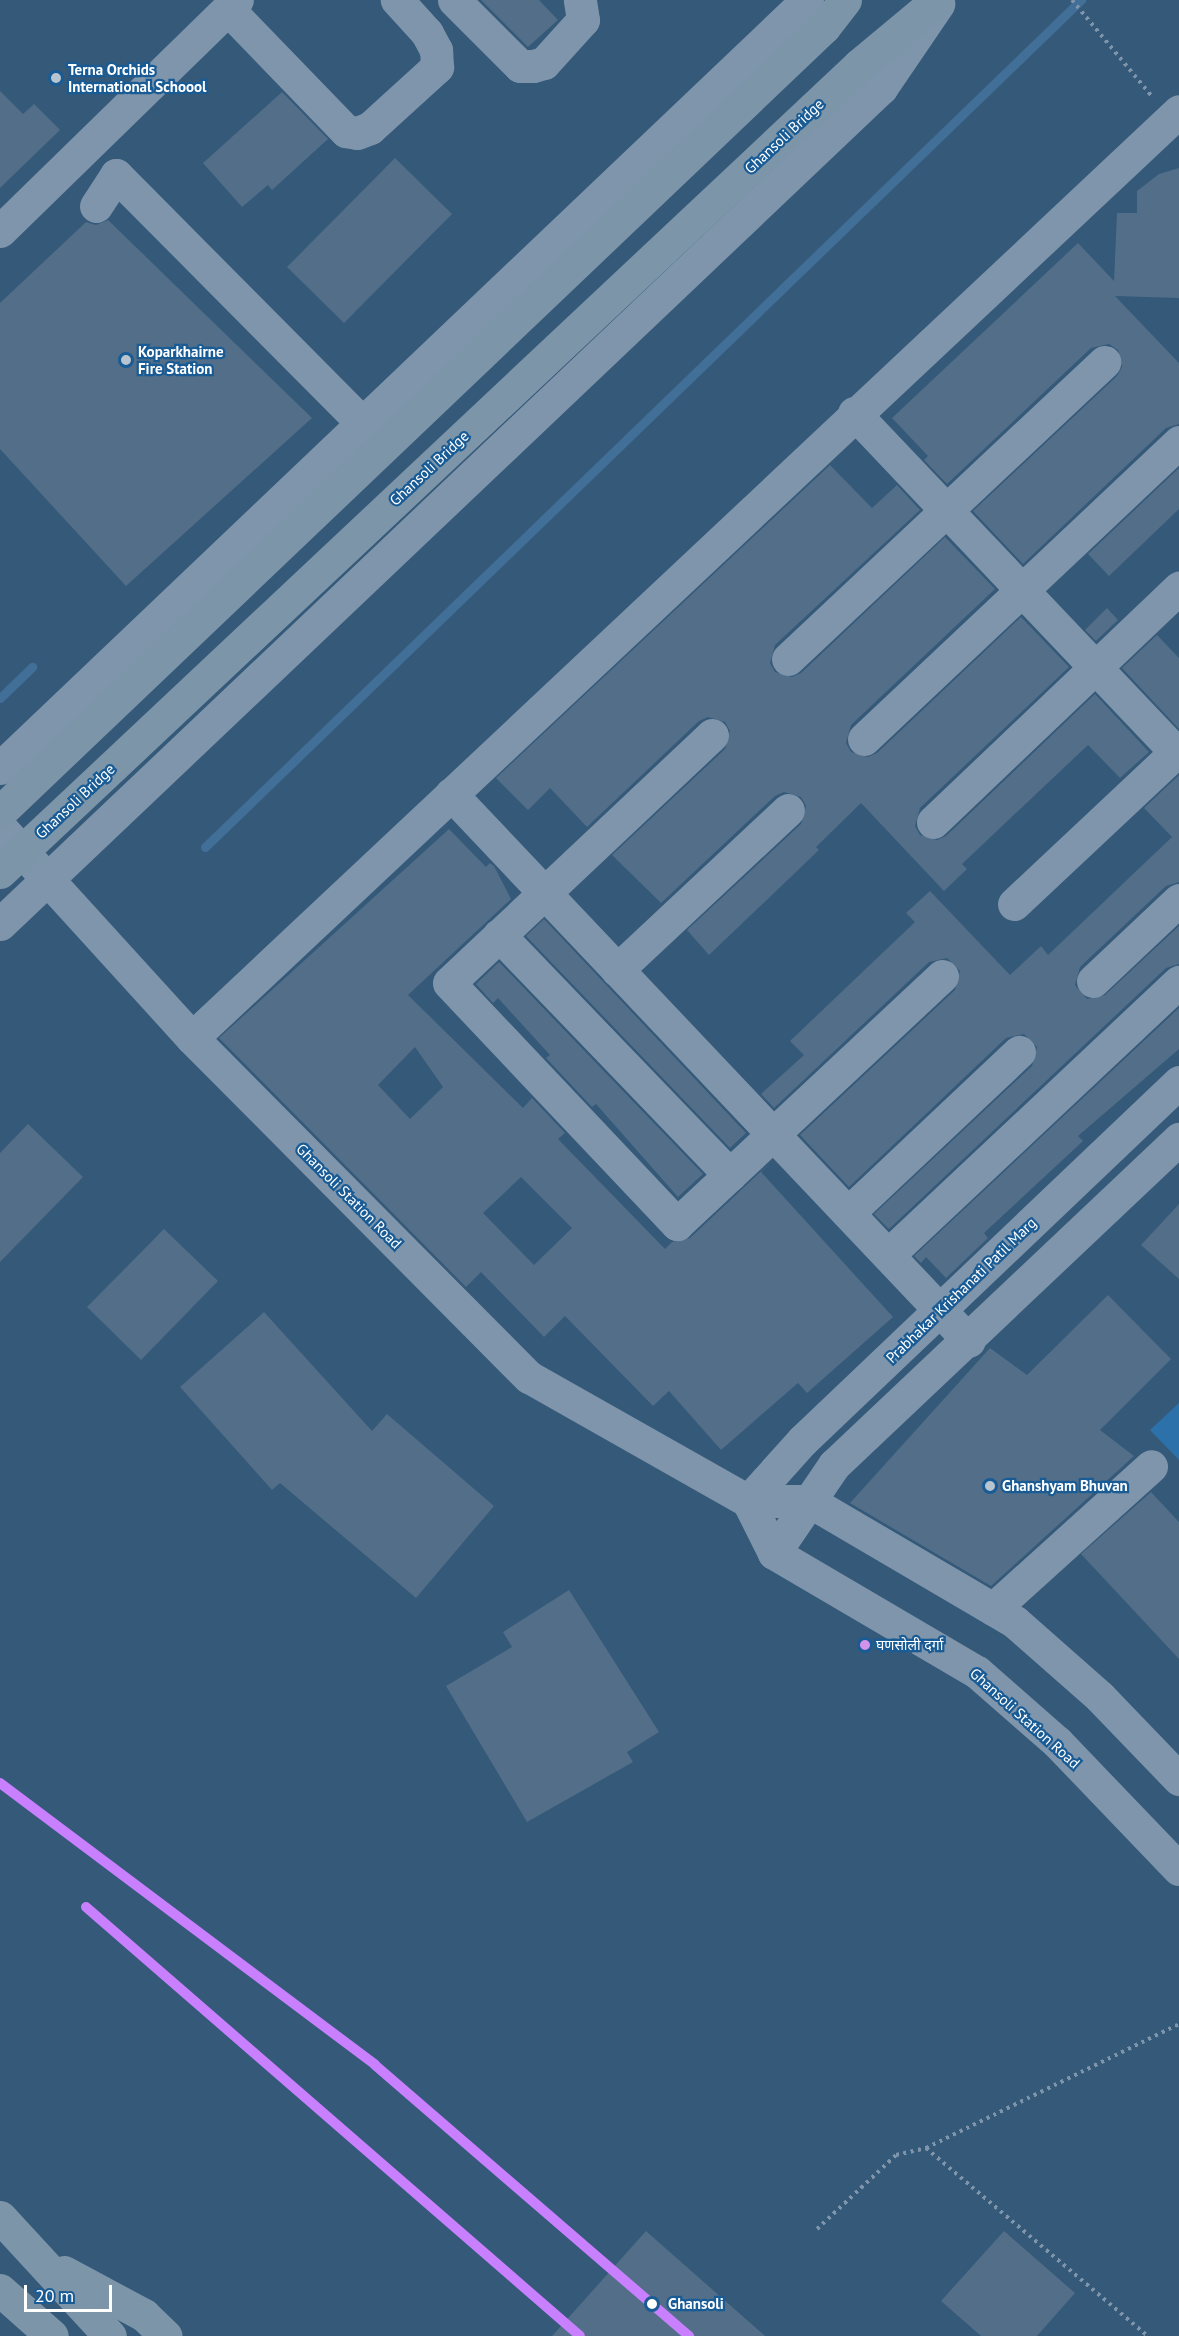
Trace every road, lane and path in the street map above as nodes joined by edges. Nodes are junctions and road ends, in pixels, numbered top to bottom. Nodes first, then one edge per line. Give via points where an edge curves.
1 (397, 0) edge
2 (454, 0) edge
3 (580, 0) edge
4 (807, 0) edge
5 (845, 0) edge
6 (939, 0) edge
7 (1072, 0) edge
8 (233, 4) edge
9 (1176, 119) edge
10 (96, 206) dead end
11 (0, 231) edge
12 (1104, 362) dead end
13 (854, 413) junction
14 (362, 423) junction
15 (1179, 442) edge
16 (946, 510) junction
17 (1179, 588) edge
18 (1022, 590) junction
19 (788, 658) dead end
20 (1095, 668) junction
21 (712, 735) dead end
22 (864, 739) dead end
23 (1178, 752) edge
24 (0, 768) edge
25 (451, 794) junction
26 (788, 810) dead end
27 (0, 812) edge
28 (933, 822) dead end
29 (0, 827) edge
30 (0, 872) edge
31 (47, 879) junction
32 (544, 893) junction
33 (1179, 900) edge
34 (1014, 904) dead end
35 (0, 924) edge
36 (499, 935) junction
37 (617, 970) junction
38 (942, 976) dead end
39 (1093, 981) dead end
40 (1179, 981) edge
41 (192, 1038) junction
42 (1019, 1052) dead end
43 (1179, 1082) edge
44 (773, 1134) junction
45 (1179, 1139) edge
46 (730, 1174) junction
47 (848, 1213) junction
48 (888, 1255) junction
49 (940, 1310) junction
50 (969, 1341) junction
51 (1151, 1466) dead end
52 (748, 1501) junction
53 (809, 1501) junction
54 (774, 1552) junction
55 (993, 1609) junction
56 (1179, 1779) edge
57 (1179, 1869) edge
58 (1179, 2024) edge
59 (926, 2148) junction
60 (0, 2217) edge
61 (817, 2229) dead end
62 (44, 2261) junction
63 (2, 2294) edge
64 (31, 2336) edge
65 (52, 2336) edge
66 (110, 2336) edge
67 (166, 2336) edge
68 (1148, 2336) edge

1 - 8 street via 427,33 436,50 437,67 370,128 357,133 346,131
2 - 3 street via 520,66 533,66 544,63 583,20
4 - 14 street
5 - 27 main road via 824,27
6 - 30 main road, Ghansoli Bridge, bridge via 859,65
6 - 31 street via 881,88
7 - 9 path
8 - 11 street
9 - 13 street
10 - 14 street via 116,175
12 - 16 street
13 - 16 street
13 - 25 street
14 - 24 street
15 - 18 street
16 - 18 street
16 - 19 street
17 - 20 street
18 - 20 street
18 - 22 street
20 - 23 street
20 - 28 street
21 - 32 street
23 - 34 street
25 - 32 street
25 - 41 street
26 - 37 street
29 - 31 street, Ghansoli Station Road
31 - 35 street
31 - 41 street, Ghansoli Station Road
32 - 36 street
32 - 37 street
33 - 39 street
36 - 46 street
36 - 46 street via 449,983 677,1224
37 - 44 street
38 - 44 street
40 - 48 street
41 - 52 street, Ghansoli Station Road via 529,1377
42 - 47 street
43 - 49 street, Prabhakar Krishanati Patil Marg
44 - 46 street
44 - 47 street
45 - 50 street
47 - 48 street
48 - 49 street
49 - 50 street
49 - 52 street, Prabhakar Krishanati Patil Marg via 803,1440
50 - 53 street via 834,1466
51 - 55 street
52 - 53 street, Ghansoli Station Road
52 - 54 street
53 - 54 street
53 - 55 street
54 - 57 street, Ghansoli Station Road via 978,1672 1057,1742
55 - 56 street via 1015,1622 1100,1697
58 - 59 path
59 - 61 path via 896,2155
59 - 68 path
60 - 62 main road
62 - 66 main road
62 - 67 main road via 144,2315
63 - 64 main road
63 - 65 main road

